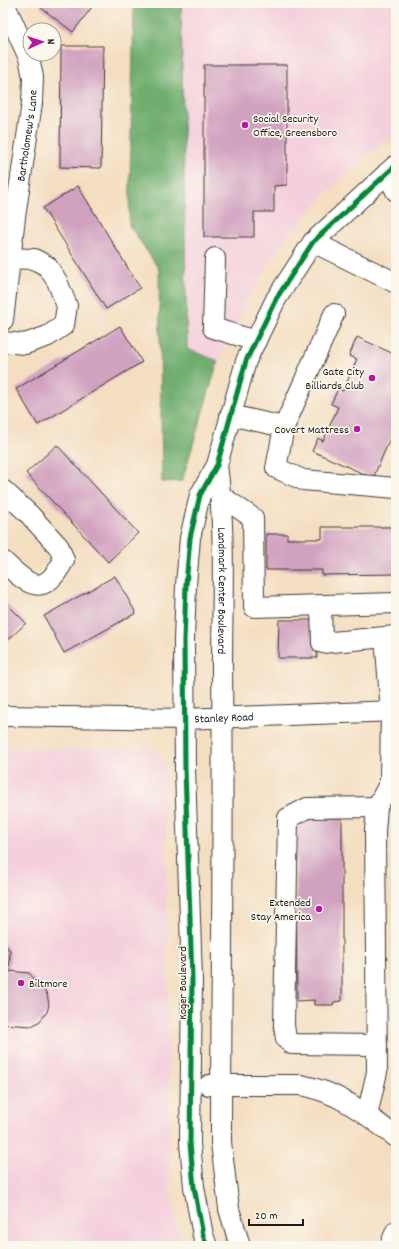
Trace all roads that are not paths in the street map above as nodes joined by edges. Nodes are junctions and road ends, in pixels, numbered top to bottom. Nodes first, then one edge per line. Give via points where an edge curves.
1 (4, 3) edge
2 (393, 176) edge
3 (10, 208) edge
4 (314, 242) junction
5 (7, 258) edge
6 (215, 258) dead end
7 (396, 283) edge
8 (334, 314) dead end
9 (3, 320) edge
10 (256, 341) junction
11 (3, 342) edge
12 (230, 415) junction
13 (284, 427) junction
14 (217, 465) junction
15 (396, 488) edge
16 (3, 490) edge
17 (221, 496) junction
18 (3, 561) edge
19 (396, 603) edge
20 (321, 605) junction
21 (390, 637) edge
22 (394, 711) edge
23 (3, 716) edge
24 (224, 717) junction
25 (184, 719) junction
26 (377, 807) junction
27 (377, 1045) junction
28 (221, 1084) junction
29 (191, 1086) junction
30 (367, 1115) junction
31 (396, 1136) edge
32 (396, 1231) edge
33 (206, 1246) edge
34 (240, 1246) edge
35 (390, 1246) edge

1 - 3 street, Bartholomew's Lane via 29,58 33,77 32,104
2 - 4 street, Landmark Center Boulevard
3 - 5 street, Bartholomew's Lane
4 - 7 street
4 - 10 street, Landmark Center Boulevard via 276,299
5 - 9 street, Bartholomew's Lane
5 - 11 street via 34,259 48,266 57,280 67,306 64,325 48,336 25,344
6 - 10 street via 213,328
8 - 13 street
10 - 12 street, Landmark Center Boulevard via 246,361
12 - 13 street
12 - 14 street, Landmark Center Boulevard
13 - 15 street via 276,468 303,480
14 - 17 street, Landmark Center Boulevard
14 - 25 street, Landmark Center Boulevard via 200,495 190,538 184,640
16 - 18 street via 59,547 64,560 47,583 34,586 21,579
17 - 20 street via 253,518 254,607
17 - 24 street, Landmark Center Boulevard
19 - 20 street
20 - 21 street via 322,643
21 - 22 street
22 - 24 street, Stanley Road
22 - 26 street via 390,782
23 - 25 street, Stanley Road
24 - 25 street, Stanley Road
24 - 28 street
25 - 29 street, Koger Boulevard via 192,979
26 - 27 street
26 - 27 street via 308,808 288,818 284,1025 286,1039 292,1044
27 - 30 street via 377,1072
28 - 29 street
28 - 30 street via 314,1087 355,1105
28 - 34 street via 222,1142 228,1201
29 - 33 street, Koger Boulevard via 190,1143 194,1187
30 - 31 street
32 - 35 street

